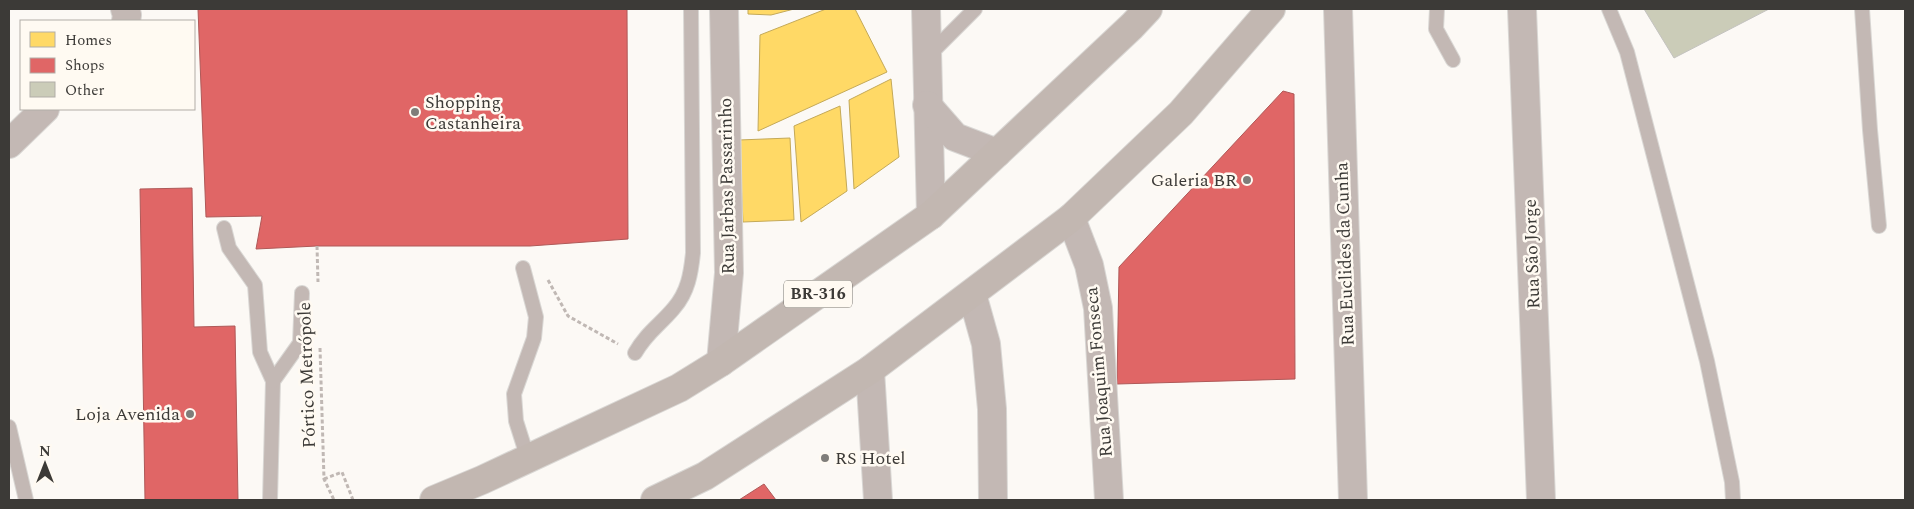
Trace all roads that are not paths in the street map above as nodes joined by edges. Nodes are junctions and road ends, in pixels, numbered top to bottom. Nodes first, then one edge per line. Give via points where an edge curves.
1 (690, 9) edge
2 (724, 9) edge
3 (926, 9) edge
4 (975, 9) edge
5 (1148, 9) edge
6 (1271, 9) edge
7 (1338, 9) edge
8 (1437, 9) edge
9 (1522, 9) edge
10 (1609, 9) edge
11 (1862, 9) edge
12 (927, 57) junction
13 (1453, 60) dead end
14 (927, 105) junction
15 (44, 110) edge
16 (9, 144) edge
17 (997, 153) junction
18 (931, 215) junction
19 (1071, 218) junction
20 (1879, 226) dead end
21 (224, 228) dead end
22 (523, 268) dead end
23 (302, 294) dead end
24 (972, 294) junction
25 (635, 353) road end
26 (722, 362) junction
27 (870, 370) junction
28 (274, 382) junction
29 (9, 427) edge
30 (528, 459) junction
31 (666, 498) edge
32 (26, 500) edge
33 (270, 500) edge
34 (434, 500) edge
35 (878, 500) edge
36 (993, 500) edge
37 (1109, 500) edge
38 (1353, 500) edge
39 (1541, 500) edge
40 (1733, 500) edge

1 - 25 lane via 693,253 690,277 674,308 643,338
2 - 26 street, Rua Jarbas Passarinho via 729,273
3 - 12 street
4 - 12 lane
5 - 17 highway, BR-316
6 - 19 highway via 1181,113
7 - 38 street, Rua Euclides da Cunha
8 - 13 lane via 1436,29
9 - 39 street, Rua São Jorge
10 - 40 lane via 1626,52 1707,362
11 - 20 lane
12 - 14 street
14 - 17 street via 955,137
14 - 18 street
15 - 16 street
17 - 18 highway, BR-316
18 - 26 highway, BR-316
19 - 24 highway
19 - 37 street, Rua Joaquim Fonseca via 1089,264 1098,308
21 - 28 lane via 228,248 255,284 260,352
22 - 30 lane via 536,317 534,338 514,394 516,421
23 - 28 lane via 300,343
24 - 27 highway
24 - 36 street via 986,344 992,409
26 - 30 highway, BR-316 via 679,388
27 - 31 highway
27 - 35 street
28 - 33 lane
29 - 32 lane
30 - 34 highway, BR-316

